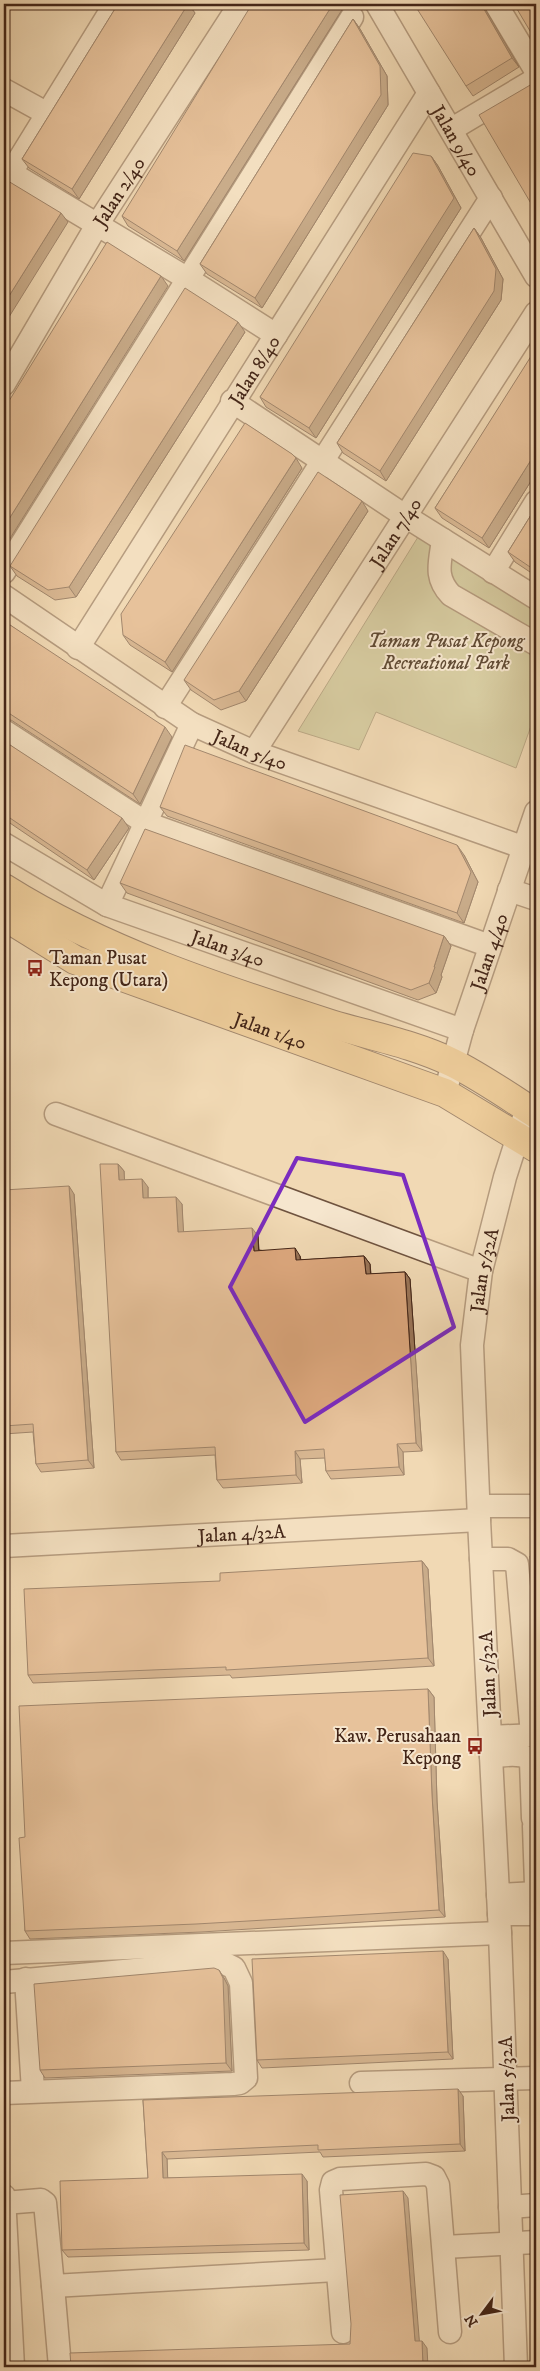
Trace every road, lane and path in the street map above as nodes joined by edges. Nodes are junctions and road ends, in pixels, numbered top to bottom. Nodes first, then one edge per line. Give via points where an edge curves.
1 (115, 4) edge
2 (240, 4) edge
3 (377, 4) edge
4 (496, 4) edge
5 (352, 17) edge
6 (536, 71) edge
7 (536, 79) edge
8 (4, 90) edge
9 (429, 93) junction
10 (46, 113) junction
11 (452, 130) junction
12 (7, 179) edge
13 (491, 198) junction
14 (97, 226) junction
15 (536, 276) edge
16 (188, 279) junction
17 (536, 313) edge
18 (276, 335) junction
19 (4, 384) edge
20 (232, 401) junction
21 (321, 461) junction
22 (536, 502) edge
23 (405, 516) junction
24 (443, 540) junction
25 (4, 572) edge
26 (493, 572) junction
27 (4, 596) edge
28 (536, 598) edge
29 (536, 644) edge
30 (78, 648) junction
31 (165, 707) junction
32 (192, 724) junction
33 (4, 731) edge
34 (254, 752) junction
35 (536, 812) edge
36 (146, 823) junction
37 (4, 844) edge
38 (525, 848) junction
39 (4, 888) edge
40 (509, 890) junction
41 (536, 898) edge
42 (107, 905) junction
43 (4, 916) edge
44 (490, 946) junction
45 (462, 1030) junction
46 (454, 1063) junction
47 (446, 1093) junction
48 (532, 1111) edge
49 (56, 1114) dead end
50 (527, 1142) edge
51 (481, 1271) junction
52 (536, 1506) edge
53 (479, 1513) junction
54 (4, 1546) edge
55 (481, 1559) junction
56 (534, 1735) edge
57 (490, 1746) junction
58 (536, 1885) edge
59 (536, 1893) edge
60 (499, 1914) junction
61 (536, 1914) edge
62 (4, 1953) edge
63 (15, 1981) edge
64 (536, 2078) edge
65 (506, 2080) junction
66 (361, 2083) dead end
67 (33, 2091) junction
68 (4, 2093) edge
69 (4, 2196) edge
70 (4, 2203) edge
71 (536, 2205) edge
72 (510, 2206) junction
73 (536, 2242) edge
74 (512, 2243) junction
75 (444, 2247) junction
76 (336, 2270) junction
77 (53, 2286) junction
78 (7, 2305) edge
79 (343, 2332) dead end
80 (450, 2332) dead end
81 (13, 2367) edge
82 (60, 2367) edge
83 (516, 2367) edge

1 - 10 street
2 - 14 street, Jalan 2/40
3 - 9 street, Jalan 9/40
4 - 6 street
5 - 16 street
7 - 11 street
8 - 10 street
9 - 11 street, Jalan 9/40
9 - 18 street, Jalan 8/40
10 - 12 street
11 - 13 street, Jalan 9/40
12 - 14 street
13 - 15 street, Jalan 9/40
13 - 21 street
14 - 16 street
14 - 19 street, Jalan 2/40
16 - 18 street
16 - 25 street
17 - 23 street, Jalan 7/40
18 - 20 street, Jalan 8/40
20 - 21 street
20 - 30 street, Jalan 8/40
21 - 23 street
21 - 31 street
22 - 26 street
23 - 24 street
23 - 34 street, Jalan 7/40
24 - 26 street
24 - 29 street via 439,576 442,586 451,595
26 - 28 street
27 - 30 street, Jalan 5/40
30 - 31 street, Jalan 5/40
31 - 32 street, Jalan 5/40
32 - 34 street, Jalan 5/40
32 - 36 street
33 - 36 street
34 - 38 street, Jalan 5/40
35 - 38 street, Jalan 4/40
36 - 42 street
36 - 44 street
37 - 42 street, Jalan 3/40
38 - 40 street, Jalan 4/40
39 - 46 main road, Jalan 1/40 via 85,934 174,971
40 - 41 street
40 - 44 street, Jalan 4/40
42 - 45 street, Jalan 3/40
43 - 47 main road, Jalan 1/40 via 75,960
44 - 45 street, Jalan 4/40
45 - 46 street, Jalan 4/40
46 - 47 street, Jalan 4/40
46 - 48 main road, Jalan 1/40
47 - 50 main road, Jalan 1/40
48 - 50 street, Jalan 5/32A
49 - 51 street
50 - 51 street, Jalan 5/32A via 505,1177
51 - 53 street, Jalan 5/32A via 472,1346
52 - 53 street, Jalan 4/32A
53 - 54 street, Jalan 4/32A
53 - 55 street, Jalan 5/32A
55 - 56 street via 508,1559 517,1564
55 - 57 street, Jalan 5/32A
56 - 57 street
57 - 58 street via 528,1757 531,1761
57 - 60 street, Jalan 5/32A
59 - 60 street
60 - 61 street
60 - 62 street
60 - 65 street, Jalan 5/32A
63 - 67 street
63 - 67 street via 222,1962 234,1968 241,1983 246,2078 240,2083
64 - 65 street
65 - 66 street
65 - 72 street, Jalan 5/32A
67 - 68 street
69 - 70 street
70 - 77 street via 45,2202
70 - 78 street
71 - 72 street
72 - 74 street, Jalan 5/32A
73 - 74 street
74 - 75 street
74 - 83 street, Jalan 5/32A
75 - 76 street via 438,2185 434,2177 426,2174 340,2179 333,2182 331,2190
75 - 80 street
76 - 77 street
76 - 79 street
77 - 82 street
78 - 81 street

